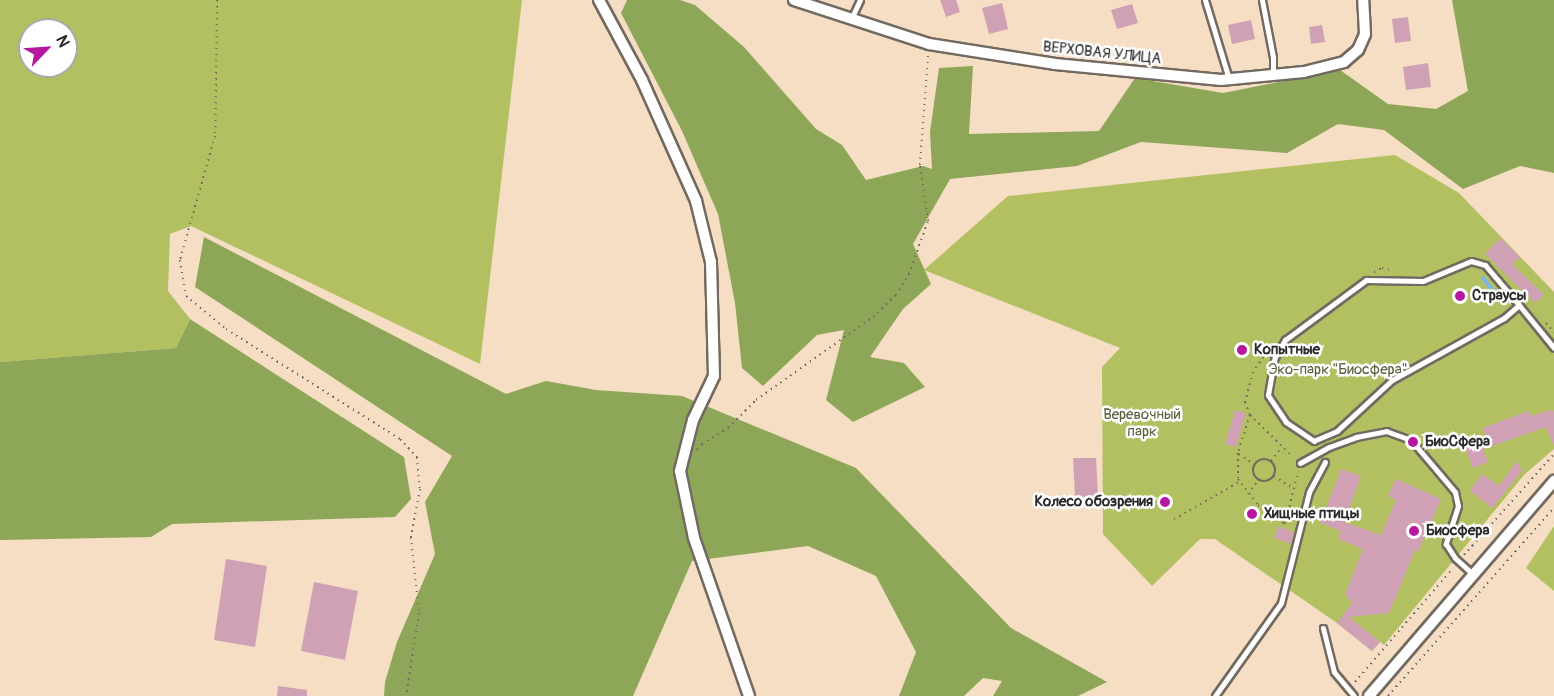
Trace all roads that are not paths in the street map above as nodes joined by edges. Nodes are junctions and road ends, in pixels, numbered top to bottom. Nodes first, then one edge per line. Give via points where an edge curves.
1 (599, 0) edge
2 (794, 0) edge
3 (860, 0) edge
4 (1205, 0) edge
5 (1262, 0) edge
6 (1363, 0) edge
7 (852, 17) junction
8 (1273, 75) junction
9 (1229, 79) junction
10 (1519, 305) junction
11 (1554, 348) edge
12 (1325, 462) dead end
13 (1300, 463) road end
14 (1554, 481) edge
15 (1473, 574) junction
16 (1323, 628) dead end
17 (749, 696) edge
18 (1215, 696) edge
19 (1354, 696) edge
20 (1369, 696) edge

1 - 17 street via 642,80 696,201 711,262 714,376 693,420 680,471 694,538
2 - 7 street, ВЕРХОВАЯ УЛИЦА
3 - 7 lane
4 - 9 lane
5 - 8 lane
6 - 8 street, ВЕРХОВАЯ УЛИЦА via 1365,34 1358,50 1344,62
7 - 9 street, ВЕРХОВАЯ УЛИЦА via 929,44 1055,64
8 - 9 street, ВЕРХОВАЯ УЛИЦА
10 - 10 lane via 1485,265 1471,261 1423,281 1366,280 1286,340 1275,357 1268,395 1286,422 1314,441 1337,431 1392,380 1504,318
10 - 11 lane
12 - 18 lane via 1309,492 1281,603
13 - 15 lane via 1356,437 1386,431 1411,440 1455,492 1458,506 1446,544
14 - 15 street
15 - 20 street
16 - 19 lane via 1334,672

